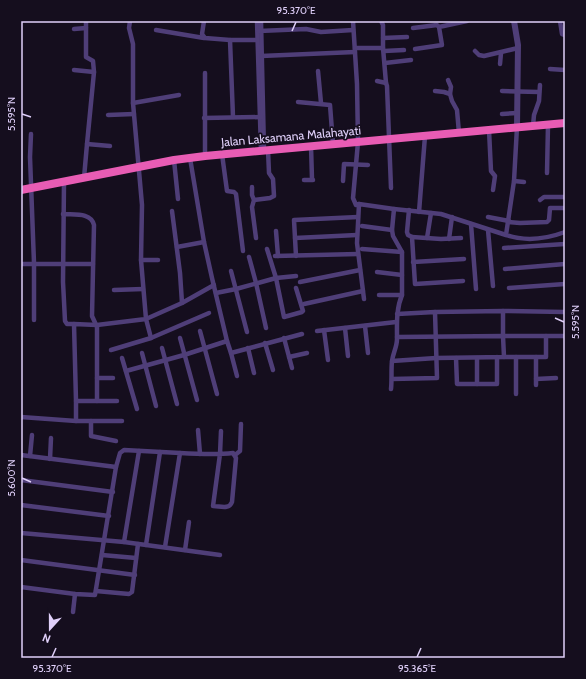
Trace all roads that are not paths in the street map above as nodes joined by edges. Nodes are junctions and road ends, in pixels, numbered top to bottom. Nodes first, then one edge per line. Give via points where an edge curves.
1 (86, 21) edge
2 (130, 21) edge
3 (204, 21) edge
4 (257, 21) edge
5 (261, 21) edge
6 (353, 21) edge
7 (381, 21) edge
8 (467, 21) edge
9 (514, 21) edge
10 (560, 21) edge
11 (456, 22) edge
12 (439, 27) junction
13 (86, 28) junction
14 (413, 28) dead end
15 (74, 29) dead end
16 (156, 30) dead end
17 (353, 30) junction
18 (259, 31) junction
19 (565, 36) edge
20 (204, 38) junction
21 (384, 38) junction
22 (407, 38) dead end
23 (230, 40) junction
24 (257, 40) junction
25 (518, 48) junction
26 (415, 49) dead end
27 (355, 50) junction
28 (384, 50) junction
29 (404, 50) dead end
30 (475, 50) dead end
31 (501, 53) junction
32 (260, 56) junction
33 (411, 60) dead end
34 (385, 63) junction
35 (500, 64) dead end
36 (550, 69) dead end
37 (74, 70) dead end
38 (565, 70) edge
39 (318, 71) dead end
40 (94, 72) junction
41 (205, 73) dead end
42 (448, 80) dead end
43 (377, 81) dead end
44 (386, 83) junction
45 (540, 85) dead end
46 (435, 91) dead end
47 (502, 92) dead end
48 (517, 92) junction
49 (539, 92) junction
50 (450, 94) junction
51 (179, 95) dead end
52 (298, 102) dead end
53 (133, 103) junction
54 (320, 103) junction
55 (517, 113) junction
56 (134, 114) junction
57 (502, 114) dead end
58 (108, 115) dead end
59 (233, 117) junction
60 (262, 117) junction
61 (204, 118) junction
62 (565, 123) edge
63 (548, 125) junction
64 (534, 126) junction
65 (517, 127) junction
66 (489, 130) junction
67 (459, 133) junction
68 (30, 134) dead end
69 (425, 136) junction
70 (390, 140) junction
71 (358, 142) junction
72 (87, 144) junction
73 (334, 144) junction
74 (110, 146) dead end
75 (311, 146) junction
76 (264, 150) junction
77 (222, 154) junction
78 (205, 156) junction
79 (190, 158) junction
80 (174, 160) junction
81 (356, 164) junction
82 (368, 165) dead end
83 (139, 167) junction
84 (547, 173) dead end
85 (84, 178) junction
86 (304, 180) dead end
87 (343, 181) dead end
88 (514, 181) junction
89 (64, 182) junction
90 (524, 182) dead end
91 (252, 187) dead end
92 (31, 188) junction
93 (391, 188) dead end
94 (21, 190) edge
95 (493, 190) dead end
96 (565, 197) edge
97 (178, 199) dead end
98 (254, 200) junction
99 (540, 200) dead end
100 (359, 204) junction
101 (565, 208) edge
102 (394, 209) junction
103 (409, 210) junction
104 (172, 211) dead end
105 (419, 212) junction
106 (431, 213) junction
107 (63, 214) junction
108 (358, 217) junction
109 (452, 217) junction
110 (488, 217) dead end
111 (508, 222) junction
112 (471, 224) junction
113 (362, 226) dead end
114 (392, 230) junction
115 (488, 230) junction
116 (276, 231) dead end
117 (565, 232) edge
118 (357, 235) junction
119 (506, 235) junction
120 (412, 237) junction
121 (256, 238) dead end
122 (295, 238) junction
123 (427, 238) junction
124 (461, 238) dead end
125 (449, 239) junction
126 (204, 242) junction
127 (565, 244) edge
128 (177, 247) junction
129 (504, 248) dead end
130 (267, 249) dead end
131 (362, 249) dead end
132 (243, 251) dead end
133 (402, 252) junction
134 (358, 254) junction
135 (296, 256) junction
136 (249, 257) dead end
137 (464, 259) dead end
138 (141, 260) junction
139 (158, 260) dead end
140 (413, 262) junction
141 (34, 263) junction
142 (21, 264) edge
143 (63, 264) junction
144 (93, 264) junction
145 (565, 264) edge
146 (505, 268) dead end
147 (360, 270) junction
148 (231, 271) dead end
149 (378, 272) dead end
150 (402, 275) junction
151 (296, 276) dead end
152 (276, 278) junction
153 (463, 281) dead end
154 (300, 282) dead end
155 (256, 283) junction
156 (565, 284) edge
157 (214, 285) junction
158 (493, 286) dead end
159 (296, 288) dead end
160 (509, 288) dead end
161 (143, 289) junction
162 (236, 289) junction
163 (476, 289) dead end
164 (114, 290) dead end
165 (363, 291) junction
166 (216, 293) junction
167 (379, 295) dead end
168 (402, 295) junction
169 (364, 299) dead end
170 (182, 303) junction
171 (304, 304) dead end
172 (503, 311) junction
173 (435, 312) junction
174 (565, 312) edge
175 (209, 313) dead end
176 (397, 314) junction
177 (146, 318) junction
178 (34, 320) dead end
179 (396, 322) junction
180 (74, 324) junction
181 (97, 325) junction
182 (365, 326) junction
183 (266, 328) dead end
184 (345, 328) junction
185 (324, 330) junction
186 (200, 331) dead end
187 (317, 331) dead end
188 (247, 332) dead end
189 (302, 334) dead end
190 (503, 336) junction
191 (546, 336) junction
192 (565, 336) edge
193 (397, 337) junction
194 (436, 337) junction
195 (151, 338) junction
196 (180, 338) dead end
197 (284, 338) junction
198 (227, 341) junction
199 (265, 344) junction
200 (162, 348) dead end
201 (248, 348) junction
202 (204, 349) junction
203 (111, 350) dead end
204 (307, 352) dead end
205 (142, 353) dead end
206 (231, 353) junction
207 (368, 353) dead end
208 (184, 355) junction
209 (348, 356) dead end
210 (289, 357) junction
211 (496, 357) junction
212 (504, 357) junction
213 (516, 357) junction
214 (536, 357) junction
215 (122, 358) dead end
216 (436, 358) junction
217 (456, 358) junction
218 (476, 358) junction
219 (165, 360) junction
220 (328, 360) dead end
221 (392, 361) junction
222 (145, 365) junction
223 (292, 368) dead end
224 (273, 370) dead end
225 (126, 371) junction
226 (254, 373) dead end
227 (237, 376) dead end
228 (97, 378) junction
229 (113, 378) dead end
230 (556, 378) dead end
231 (392, 379) junction
232 (536, 379) junction
233 (477, 384) junction
234 (536, 385) dead end
235 (391, 389) dead end
236 (217, 394) dead end
237 (516, 394) dead end
238 (197, 400) dead end
239 (97, 401) junction
240 (117, 401) dead end
241 (76, 402) junction
242 (177, 404) dead end
243 (156, 406) dead end
244 (137, 409) dead end
245 (21, 416) edge
246 (76, 421) junction
247 (91, 421) junction
248 (122, 421) dead end
249 (242, 424) dead end
250 (198, 430) dead end
251 (220, 431) dead end
252 (32, 436) dead end
253 (51, 438) dead end
254 (116, 441) dead end
255 (139, 451) junction
256 (160, 452) junction
257 (180, 453) junction
258 (200, 454) junction
259 (220, 454) junction
260 (21, 455) edge
261 (235, 455) junction
262 (30, 456) junction
263 (50, 459) junction
264 (116, 467) junction
265 (21, 480) edge
266 (113, 492) junction
267 (21, 505) edge
268 (109, 516) junction
269 (189, 522) dead end
270 (21, 533) edge
271 (104, 541) junction
272 (124, 542) junction
273 (138, 544) junction
274 (146, 545) junction
275 (165, 547) junction
276 (185, 550) junction
277 (102, 555) junction
278 (220, 555) dead end
279 (136, 558) junction
280 (21, 560) edge
281 (99, 571) junction
282 (135, 575) junction
283 (21, 587) edge
284 (96, 591) junction
285 (75, 594) junction
286 (73, 612) dead end

1 - 13 street
2 - 53 street via 133,44
3 - 20 street
4 - 18 street
5 - 18 street
6 - 17 street
7 - 21 street
8 - 11 street
9 - 25 street
10 - 19 street via 562,34
11 - 12 street
12 - 14 street via 437,25
12 - 26 street via 442,45
13 - 15 street
13 - 40 street via 86,57 93,61
16 - 20 street
17 - 18 street
17 - 27 street
18 - 24 street
18 - 32 street
20 - 23 street
21 - 22 street
21 - 28 street
23 - 24 street
23 - 59 street
24 - 32 street
25 - 31 street
25 - 48 street
27 - 28 street
27 - 32 street
27 - 71 street
28 - 29 street
28 - 34 street
30 - 31 street via 481,56
31 - 35 street
32 - 60 street
33 - 34 street
34 - 44 street
36 - 38 street
37 - 40 street
39 - 54 street
40 - 72 street
41 - 61 street
42 - 50 street
43 - 44 street
44 - 70 street
45 - 49 street
46 - 50 street
47 - 48 street
48 - 49 street
48 - 55 street
49 - 64 street
50 - 67 street via 457,110
51 - 53 street
52 - 54 street
53 - 56 street
54 - 73 street via 330,106
55 - 57 street
55 - 65 street
56 - 58 street
56 - 83 street
59 - 60 street
59 - 61 street
60 - 76 street
61 - 78 street
62 - 63 highway, Jalan Laksamana Malahayati
63 - 64 highway, Jalan Laksamana Malahayati
63 - 84 street
64 - 65 highway, Jalan Laksamana Malahayati
65 - 66 highway, Jalan Laksamana Malahayati
65 - 88 street
66 - 67 highway, Jalan Laksamana Malahayati
66 - 95 street
67 - 69 highway, Jalan Laksamana Malahayati
68 - 92 street
69 - 70 highway, Jalan Laksamana Malahayati
69 - 105 street
70 - 71 highway, Jalan Laksamana Malahayati
70 - 93 street
71 - 73 highway, Jalan Laksamana Malahayati
71 - 81 street
72 - 74 street
72 - 85 street
73 - 75 highway, Jalan Laksamana Malahayati
75 - 76 highway, Jalan Laksamana Malahayati
75 - 86 street via 312,179
76 - 77 highway, Jalan Laksamana Malahayati
76 - 98 street via 273,179 274,196
77 - 78 highway, Jalan Laksamana Malahayati
77 - 132 street via 228,191 236,194
78 - 79 highway, Jalan Laksamana Malahayati
79 - 80 highway, Jalan Laksamana Malahayati
79 - 126 street
80 - 83 highway, Jalan Laksamana Malahayati
80 - 97 street
81 - 82 street
81 - 87 street via 344,164
81 - 100 street via 353,198 356,204
83 - 85 highway, Jalan Laksamana Malahayati
83 - 138 street via 142,205
85 - 89 highway, Jalan Laksamana Malahayati
88 - 90 street
88 - 111 street
89 - 92 highway, Jalan Laksamana Malahayati
89 - 107 street
91 - 98 street
92 - 94 highway, Jalan Laksamana Malahayati
92 - 141 street
96 - 99 street via 544,197
98 - 121 street via 252,207
100 - 102 street
100 - 108 street
101 - 111 street via 550,208 550,220 547,222
102 - 103 street
102 - 114 street
103 - 105 street
103 - 120 street via 407,232
104 - 128 street
105 - 106 street
106 - 109 street
106 - 123 street
107 - 143 street
107 - 144 street via 85,215 91,219 94,225
108 - 118 street
108 - 122 street via 294,220
109 - 112 street
109 - 125 street
110 - 111 street
111 - 119 street
112 - 115 street
112 - 163 street
113 - 114 street
114 - 133 street
115 - 119 street
115 - 158 street
116 - 135 street via 276,256
117 - 119 street via 540,239
118 - 122 street
118 - 134 street
120 - 123 street
120 - 140 street
122 - 135 street
123 - 125 street
124 - 125 street
126 - 128 street
126 - 157 street
127 - 129 street
128 - 170 street
130 - 152 street
131 - 133 street
133 - 150 street
134 - 135 street
134 - 147 street
136 - 155 street
137 - 140 street
138 - 139 street
138 - 161 street
140 - 153 street via 415,284
141 - 142 street
141 - 143 street
141 - 178 street
143 - 144 street
143 - 180 street via 65,321 67,324
144 - 181 street via 92,316
145 - 146 street
147 - 154 street
147 - 165 street
148 - 162 street
149 - 150 street
150 - 168 street
151 - 152 street
152 - 155 street
152 - 159 street via 284,317 303,311
155 - 162 street
155 - 183 street
156 - 160 street
157 - 166 street
157 - 170 street
161 - 164 street
161 - 177 street
162 - 166 street
162 - 188 street
165 - 169 street
165 - 171 street
166 - 198 street
167 - 168 street
168 - 176 street
170 - 177 street
172 - 173 street
172 - 174 street
172 - 190 street
173 - 176 street
173 - 194 street
175 - 195 street
176 - 179 street
177 - 181 street
177 - 195 street
179 - 182 street
179 - 193 street
180 - 181 street
180 - 241 street
181 - 228 street
182 - 184 street
182 - 207 street
184 - 185 street
184 - 209 street
185 - 187 street
185 - 220 street
186 - 202 street
189 - 197 street
190 - 191 street
190 - 194 street
190 - 212 street
191 - 192 street
191 - 214 street via 546,357
193 - 194 street
193 - 221 street
194 - 216 street
195 - 203 street
196 - 208 street
197 - 199 street
197 - 210 street
198 - 202 street
198 - 206 street
199 - 201 street
199 - 224 street
200 - 219 street
201 - 206 street
201 - 226 street
202 - 208 street
202 - 236 street
204 - 210 street
205 - 222 street
206 - 227 street
208 - 219 street
208 - 238 street
210 - 223 street
211 - 212 street
211 - 218 street
211 - 233 street via 497,384
212 - 213 street
213 - 214 street
213 - 237 street
214 - 232 street
215 - 225 street
216 - 217 street
216 - 221 street
216 - 231 street via 437,378
217 - 218 street
217 - 233 street via 457,384
218 - 233 street
219 - 222 street
219 - 242 street
221 - 231 street
222 - 225 street
222 - 243 street
225 - 244 street
228 - 229 street
228 - 239 street
230 - 232 street
231 - 235 street
232 - 234 street
239 - 240 street
239 - 241 street
241 - 246 street
245 - 246 street
246 - 247 street
247 - 248 street
247 - 254 street via 91,436
249 - 261 street via 240,451
250 - 258 street
251 - 259 street
252 - 262 street
253 - 263 street
255 - 256 street
255 - 264 street via 122,451
255 - 272 street
256 - 257 street
256 - 274 street
257 - 258 street
257 - 275 street
258 - 259 street
259 - 261 street
259 - 261 street via 213,506 231,505
260 - 262 street
262 - 263 street
263 - 264 street
264 - 266 street
265 - 266 street
266 - 268 street
267 - 268 street
268 - 271 street
269 - 276 street
270 - 271 street
271 - 272 street
271 - 277 street
272 - 273 street
273 - 274 street
273 - 279 street
274 - 275 street
275 - 276 street
276 - 278 street
277 - 279 street
277 - 281 street
279 - 282 street
280 - 281 street
281 - 282 street
281 - 284 street
282 - 284 street via 131,593
283 - 285 street
284 - 285 street via 94,595
285 - 286 street

